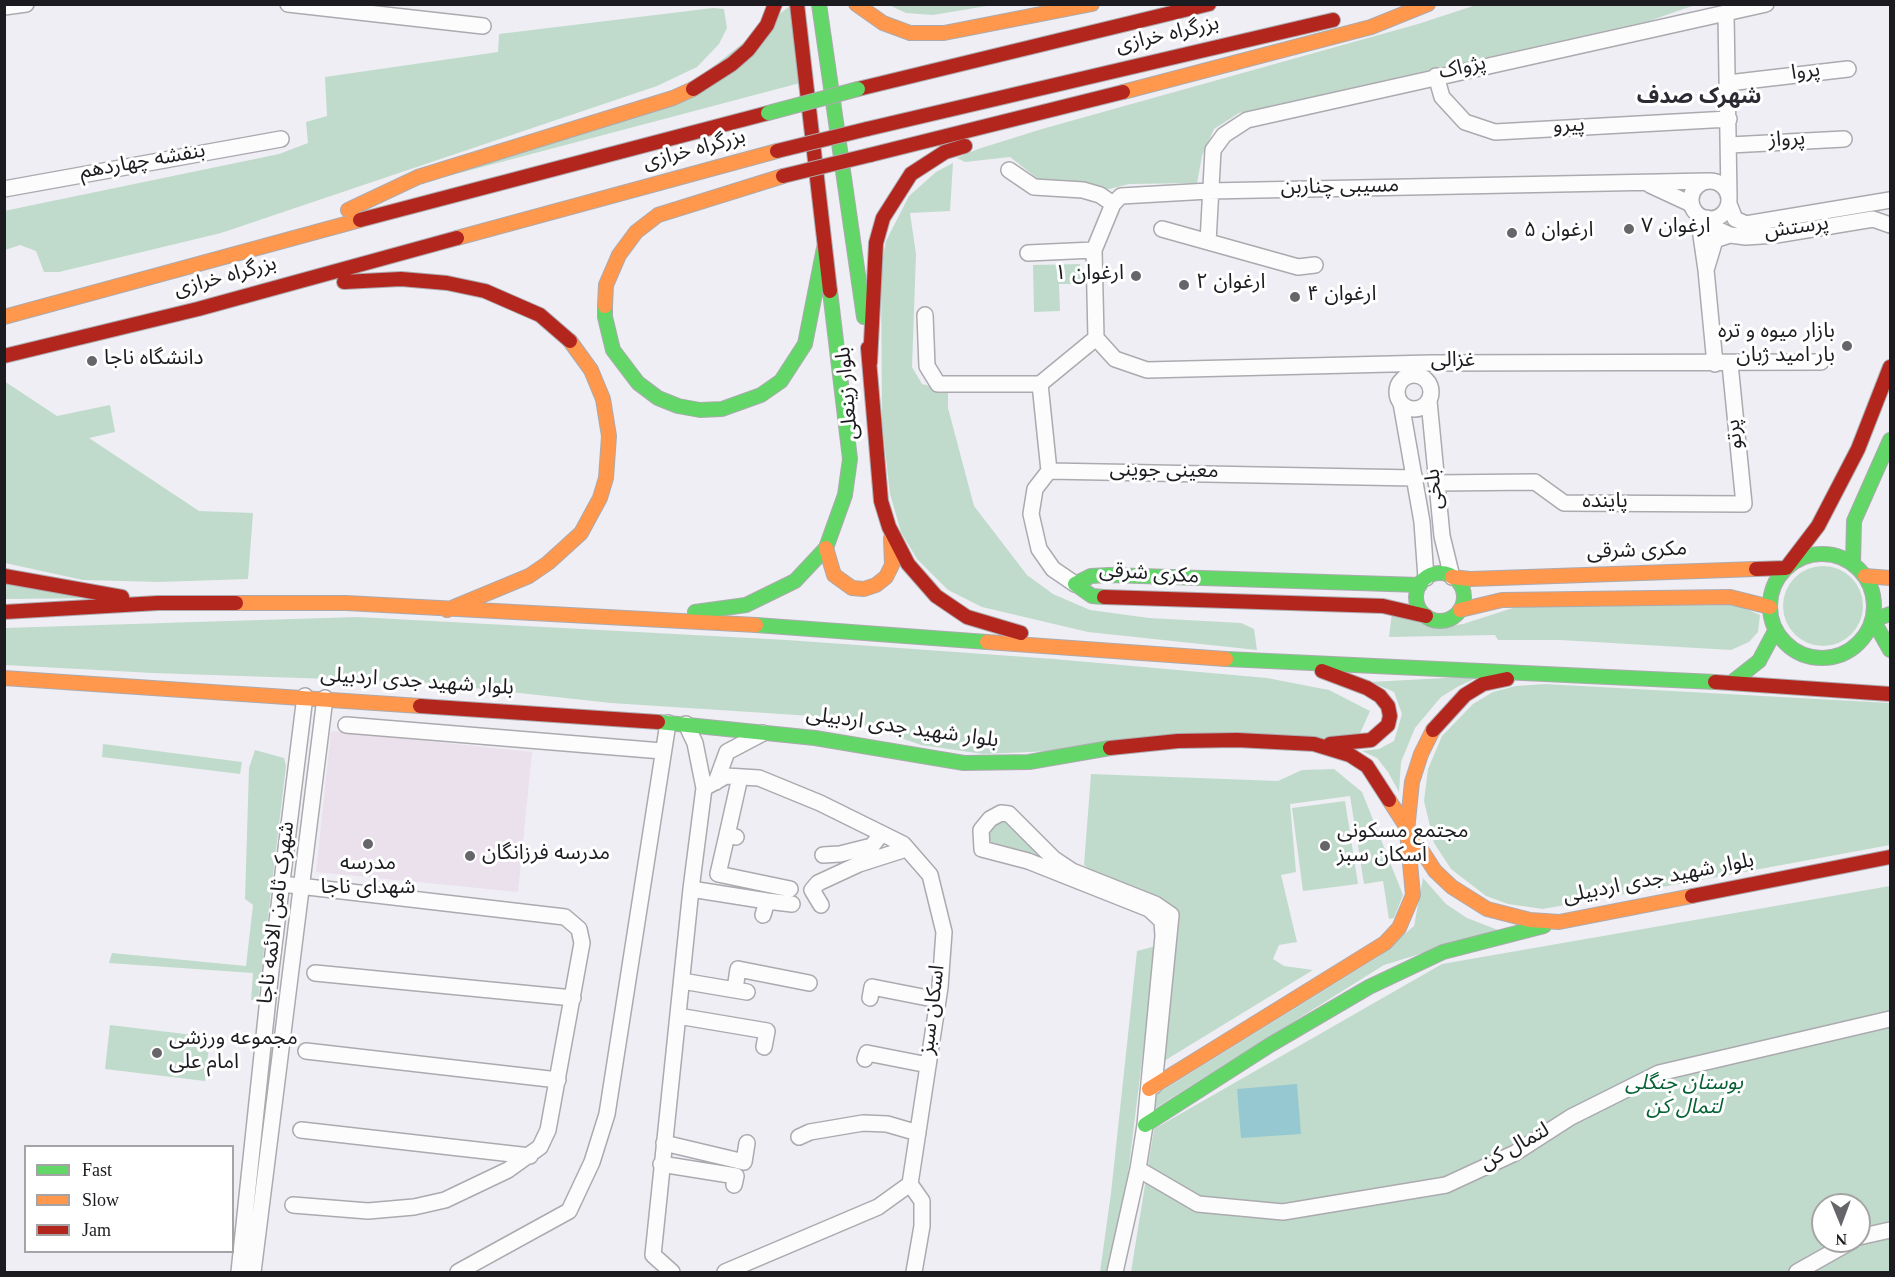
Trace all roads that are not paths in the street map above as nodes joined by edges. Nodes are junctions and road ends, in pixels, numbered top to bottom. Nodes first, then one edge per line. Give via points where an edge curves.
1 (26, 4) edge
2 (288, 4) edge
3 (775, 4) edge
4 (797, 4) edge
5 (819, 4) edge
6 (856, 4) edge
7 (1092, 4) edge
8 (1209, 4) edge
9 (1401, 4) edge
10 (1428, 4) edge
11 (1766, 4) edge
12 (4, 8) edge
13 (1377, 10) dead end
14 (1726, 14) junction
15 (1342, 18) dead end
16 (483, 26) dead end
17 (1848, 69) dead end
18 (1436, 76) junction
19 (1728, 82) junction
20 (1128, 92) junction
21 (1729, 119) junction
22 (281, 139) dead end
23 (1844, 139) dead end
24 (1730, 145) junction
25 (1009, 170) dead end
26 (1712, 181) junction
27 (1648, 183) junction
28 (4, 189) edge
29 (1209, 191) junction
30 (1890, 200) edge
31 (1729, 201) junction
32 (1113, 204) junction
33 (1699, 213) junction
34 (1890, 225) edge
35 (1161, 229) dead end
36 (1730, 235) junction
37 (285, 240) junction
38 (1208, 243) junction
39 (824, 248) junction
40 (1094, 250) junction
41 (1028, 252) dead end
42 (1315, 265) dead end
43 (1706, 270) junction
44 (198, 309) junction
45 (925, 315) dead end
46 (4, 317) edge
47 (1096, 338) junction
48 (4, 356) edge
49 (1821, 362) dead end
50 (870, 363) junction
51 (1424, 363) junction
52 (1392, 364) junction
53 (1723, 364) junction
54 (1890, 367) edge
55 (1427, 381) junction
56 (1040, 384) junction
57 (1399, 397) junction
58 (1429, 401) junction
59 (1890, 440) edge
60 (1049, 471) junction
61 (1415, 478) junction
62 (1436, 483) junction
63 (1744, 504) joint
64 (889, 527) junction
65 (826, 548) junction
66 (1853, 564) junction
67 (1786, 568) junction
68 (4, 576) edge
69 (1865, 576) junction
70 (1452, 577) junction
71 (1890, 578) edge
72 (1423, 581) junction
73 (1075, 584) junction
74 (158, 603) junction
75 (1770, 607) junction
76 (447, 610) junction
77 (1460, 610) junction
78 (4, 612) edge
79 (1890, 614) edge
80 (1425, 616) junction
81 (653, 618) junction
82 (1873, 620) junction
83 (1775, 631) junction
84 (1095, 648) junction
85 (1890, 650) edge
86 (1307, 665) junction
87 (1564, 675) junction
88 (4, 678) edge
89 (1731, 683) junction
90 (1890, 694) edge
91 (306, 696) junction
92 (325, 698) junction
93 (668, 723) junction
94 (686, 724) junction
95 (346, 725) dead end
96 (763, 733) junction
97 (1314, 744) junction
98 (662, 751) junction
99 (740, 777) junction
100 (710, 785) junction
101 (1407, 831) junction
102 (881, 834) junction
103 (906, 849) junction
104 (823, 855) dead end
105 (1890, 857) edge
106 (282, 884) junction
107 (302, 886) junction
108 (691, 889) junction
109 (821, 905) dead end
110 (1559, 922) junction
111 (315, 973) dead end
112 (682, 981) junction
113 (809, 982) dead end
114 (573, 998) junction
115 (870, 998) dead end
116 (938, 1000) junction
117 (678, 1016) junction
118 (1890, 1019) edge
119 (764, 1047) dead end
120 (306, 1051) dead end
121 (865, 1059) dead end
122 (928, 1065) junction
123 (558, 1080) junction
124 (1151, 1088) junction
125 (1145, 1125) junction
126 (301, 1130) dead end
127 (918, 1133) junction
128 (799, 1137) dead end
129 (253, 1143) junction
130 (664, 1143) junction
131 (747, 1143) dead end
132 (269, 1146) junction
133 (530, 1156) junction
134 (661, 1164) junction
135 (1138, 1169) junction
136 (910, 1184) junction
137 (734, 1185) dead end
138 (293, 1205) dead end
139 (1890, 1230) edge
140 (1871, 1234) edge
141 (1831, 1253) edge
142 (239, 1272) edge
143 (253, 1272) edge
144 (458, 1272) edge
145 (672, 1272) edge
146 (724, 1272) edge
147 (914, 1272) edge
148 (1115, 1272) edge
149 (1797, 1272) edge

1 - 12 street
2 - 16 street
3 - 37 main road via 767,25 748,50 696,88 418,177
4 - 39 main road, بلوار زینعلی
5 - 50 main road, بلوار زینعلی
6 - 7 main road via 883,22 910,33 933,33
8 - 37 main road, بزرگراه خرازی, bridge via 858,89
9 - 13 main road
10 - 20 main road via 1359,31
11 - 14 street, پژواک
14 - 18 street, پژواک
14 - 19 street
15 - 44 main road, بزرگراه خرازی, bridge via 777,151
17 - 19 street, پروا
18 - 21 street, پیرو via 1443,97 1465,122 1495,132
18 - 29 street, پژواک via 1247,120 1224,135 1213,150
19 - 21 street
20 - 39 main road, bridge via 783,177 658,215 636,232 619,255 606,285 605,317 614,350 638,383 658,398 678,406 722,409 761,395 780,381 805,344
20 - 50 main road via 1024,130 945,152 911,174 890,204 876,243
21 - 24 street
22 - 28 street, بنفشه چهاردهم
23 - 24 street, پرواز
24 - 26 street
24 - 31 street
25 - 32 street via 1034,187 1083,190
26 - 27 street, مسیبی چناربن
26 - 31 street via 1725,187
26 - 33 street via 1697,186 1691,197
27 - 29 street, مسیبی چناربن
27 - 33 street
29 - 32 street, مسیبی چناربن via 1135,193 1121,196
29 - 38 street, پژواک
30 - 31 street, پرستش via 1746,224 1735,219
31 - 33 street via 1723,215
32 - 40 street
33 - 36 street
33 - 43 street, پرتو
34 - 36 street, پرستش via 1873,219 1776,235
35 - 38 street
36 - 43 street via 1715,240
37 - 46 main road, بزرگراه خرازی
38 - 42 street via 1298,267
39 - 65 main road, بلوار زینعلی via 850,459 842,508
40 - 41 street
40 - 47 street
43 - 53 street, پرتو
44 - 48 main road, بزرگراه خرازی
44 - 76 main road via 353,281 401,279 485,291 540,315 570,340 598,384 608,417 610,456 600,498 581,533 548,563 529,576
45 - 56 street via 927,366 938,384
47 - 52 street, غزالی via 1115,359 1147,370
47 - 56 street
49 - 53 street, غزالی
50 - 64 main road, بلوار زینعلی via 881,501
51 - 52 street, غزالی
51 - 53 street, غزالی
51 - 55 street
52 - 57 street, بلخی
53 - 63 street, پرتو
54 - 67 main road via 1843,478 1818,526
55 - 57 street via 1417,375 1406,377
55 - 58 street
56 - 60 street
57 - 58 street via 1415,409
57 - 61 street, بلخی
58 - 62 street, بلخی
59 - 66 main road via 1854,521
60 - 61 street, معینی جوینی
60 - 73 street via 1035,489 1031,514 1035,532 1039,549 1053,569
61 - 72 street, بلخی via 1426,550
62 - 63 street, پاینده via 1534,482 1564,503
62 - 70 street, بلخی
64 - 65 main road via 892,565 886,578 864,589 842,583 829,563
64 - 84 main road, بلوار زینعلی via 915,572 936,596 967,617 995,627
65 - 81 main road, بلوار زینعلی via 795,581 746,605
66 - 67 main road via 1840,557 1812,555
66 - 69 main road
67 - 70 main road, مکری شرقی
67 - 75 main road via 1772,593
68 - 74 main road
69 - 71 main road
69 - 82 main road via 1875,604
70 - 72 main road via 1439,573
70 - 77 main road via 1464,595
72 - 73 main road, مکری شرقی via 1109,575 1091,576
72 - 80 main road via 1416,598
73 - 80 main road, مکری شرقی via 1092,596 1119,599 1383,606
74 - 76 main road via 346,603
74 - 78 main road
75 - 77 main road, مکری شرقی via 1730,597 1502,600
75 - 83 main road
76 - 81 main road
77 - 80 main road via 1440,621
79 - 82 main road
81 - 84 main road
82 - 83 main road via 1855,647 1824,658 1793,649
82 - 85 main road
83 - 89 main road via 1759,661
84 - 86 main road
86 - 87 main road
86 - 97 main road via 1367,688 1380,696 1390,716 1388,725 1371,740
87 - 89 main road
87 - 101 main road via 1483,684 1451,708 1436,724 1417,765
88 - 91 main road, بلوار شهید جدی اردبیلی
89 - 90 main road
91 - 92 main road, بلوار شهید جدی اردبیلی
91 - 106 street, شهرک ثامن الائمه ناجا
92 - 93 main road, بلوار شهید جدی اردبیلی
92 - 107 street, شهرک ثامن الائمه ناجا
93 - 94 main road, بلوار شهید جدی اردبیلی
93 - 98 street
94 - 96 main road, بلوار شهید جدی اردبیلی
94 - 100 street
95 - 98 street
96 - 97 main road, بلوار شهید جدی اردبیلی via 999,765 1178,741
96 - 100 street via 727,752
97 - 101 main road, بلوار شهید جدی اردبیلی via 1350,755 1367,766 1380,781
98 - 144 street via 607,1114 592,1162 569,1211
99 - 100 street, اسکان سبز via 726,776
99 - 102 street, اسکان سبز via 759,778
99 - 108 street via 732,836 718,874 791,896 765,908
100 - 108 street
101 - 110 main road, بلوار شهید جدی اردبیلی via 1435,871 1468,899 1507,915
101 - 124 main road via 1413,896 1399,928 1385,944
102 - 103 street, اسکان سبز
102 - 104 street via 872,846
103 - 109 street via 818,883 812,890
103 - 116 street, اسکان سبز via 930,875 944,932
105 - 110 main road, بلوار شهید جدی اردبیلی
106 - 107 street
106 - 129 street, شهرک ثامن الائمه ناجا
107 - 114 street via 565,917 579,929 582,943
107 - 132 street, شهرک ثامن الائمه ناجا
108 - 112 street
110 - 125 main road via 1443,951 1370,987 1270,1045
111 - 114 street
112 - 113 street via 741,991 738,969
112 - 117 street
114 - 123 street
115 - 116 street via 872,987
116 - 122 street, اسکان سبز
117 - 119 street via 767,1031
117 - 130 street
118 - 135 street, لتمال کن via 1659,1073 1571,1117 1515,1154 1446,1185 1283,1212 1197,1204
120 - 123 street
121 - 122 street via 867,1053
122 - 127 street, اسکان سبز
123 - 133 street via 548,1130 540,1147
124 - 124 street via 1162,921 1149,909 1028,861 982,849 981,830 990,819 1001,813 1009,814 1054,859 1072,871 1155,904 1171,915
124 - 125 street
125 - 135 street
126 - 133 street
127 - 128 street via 887,1124 863,1123
127 - 136 street, اسکان سبز
129 - 132 street
129 - 142 street, شهرک ثامن الائمه ناجا
130 - 131 street via 744,1162
130 - 134 street
132 - 143 street, شهرک ثامن الائمه ناجا
133 - 138 street via 445,1200 414,1208 368,1211
134 - 137 street via 736,1176
134 - 145 street via 653,1255
135 - 148 street
136 - 146 street via 878,1207
136 - 147 street via 922,1202
139 - 140 street
141 - 149 street

